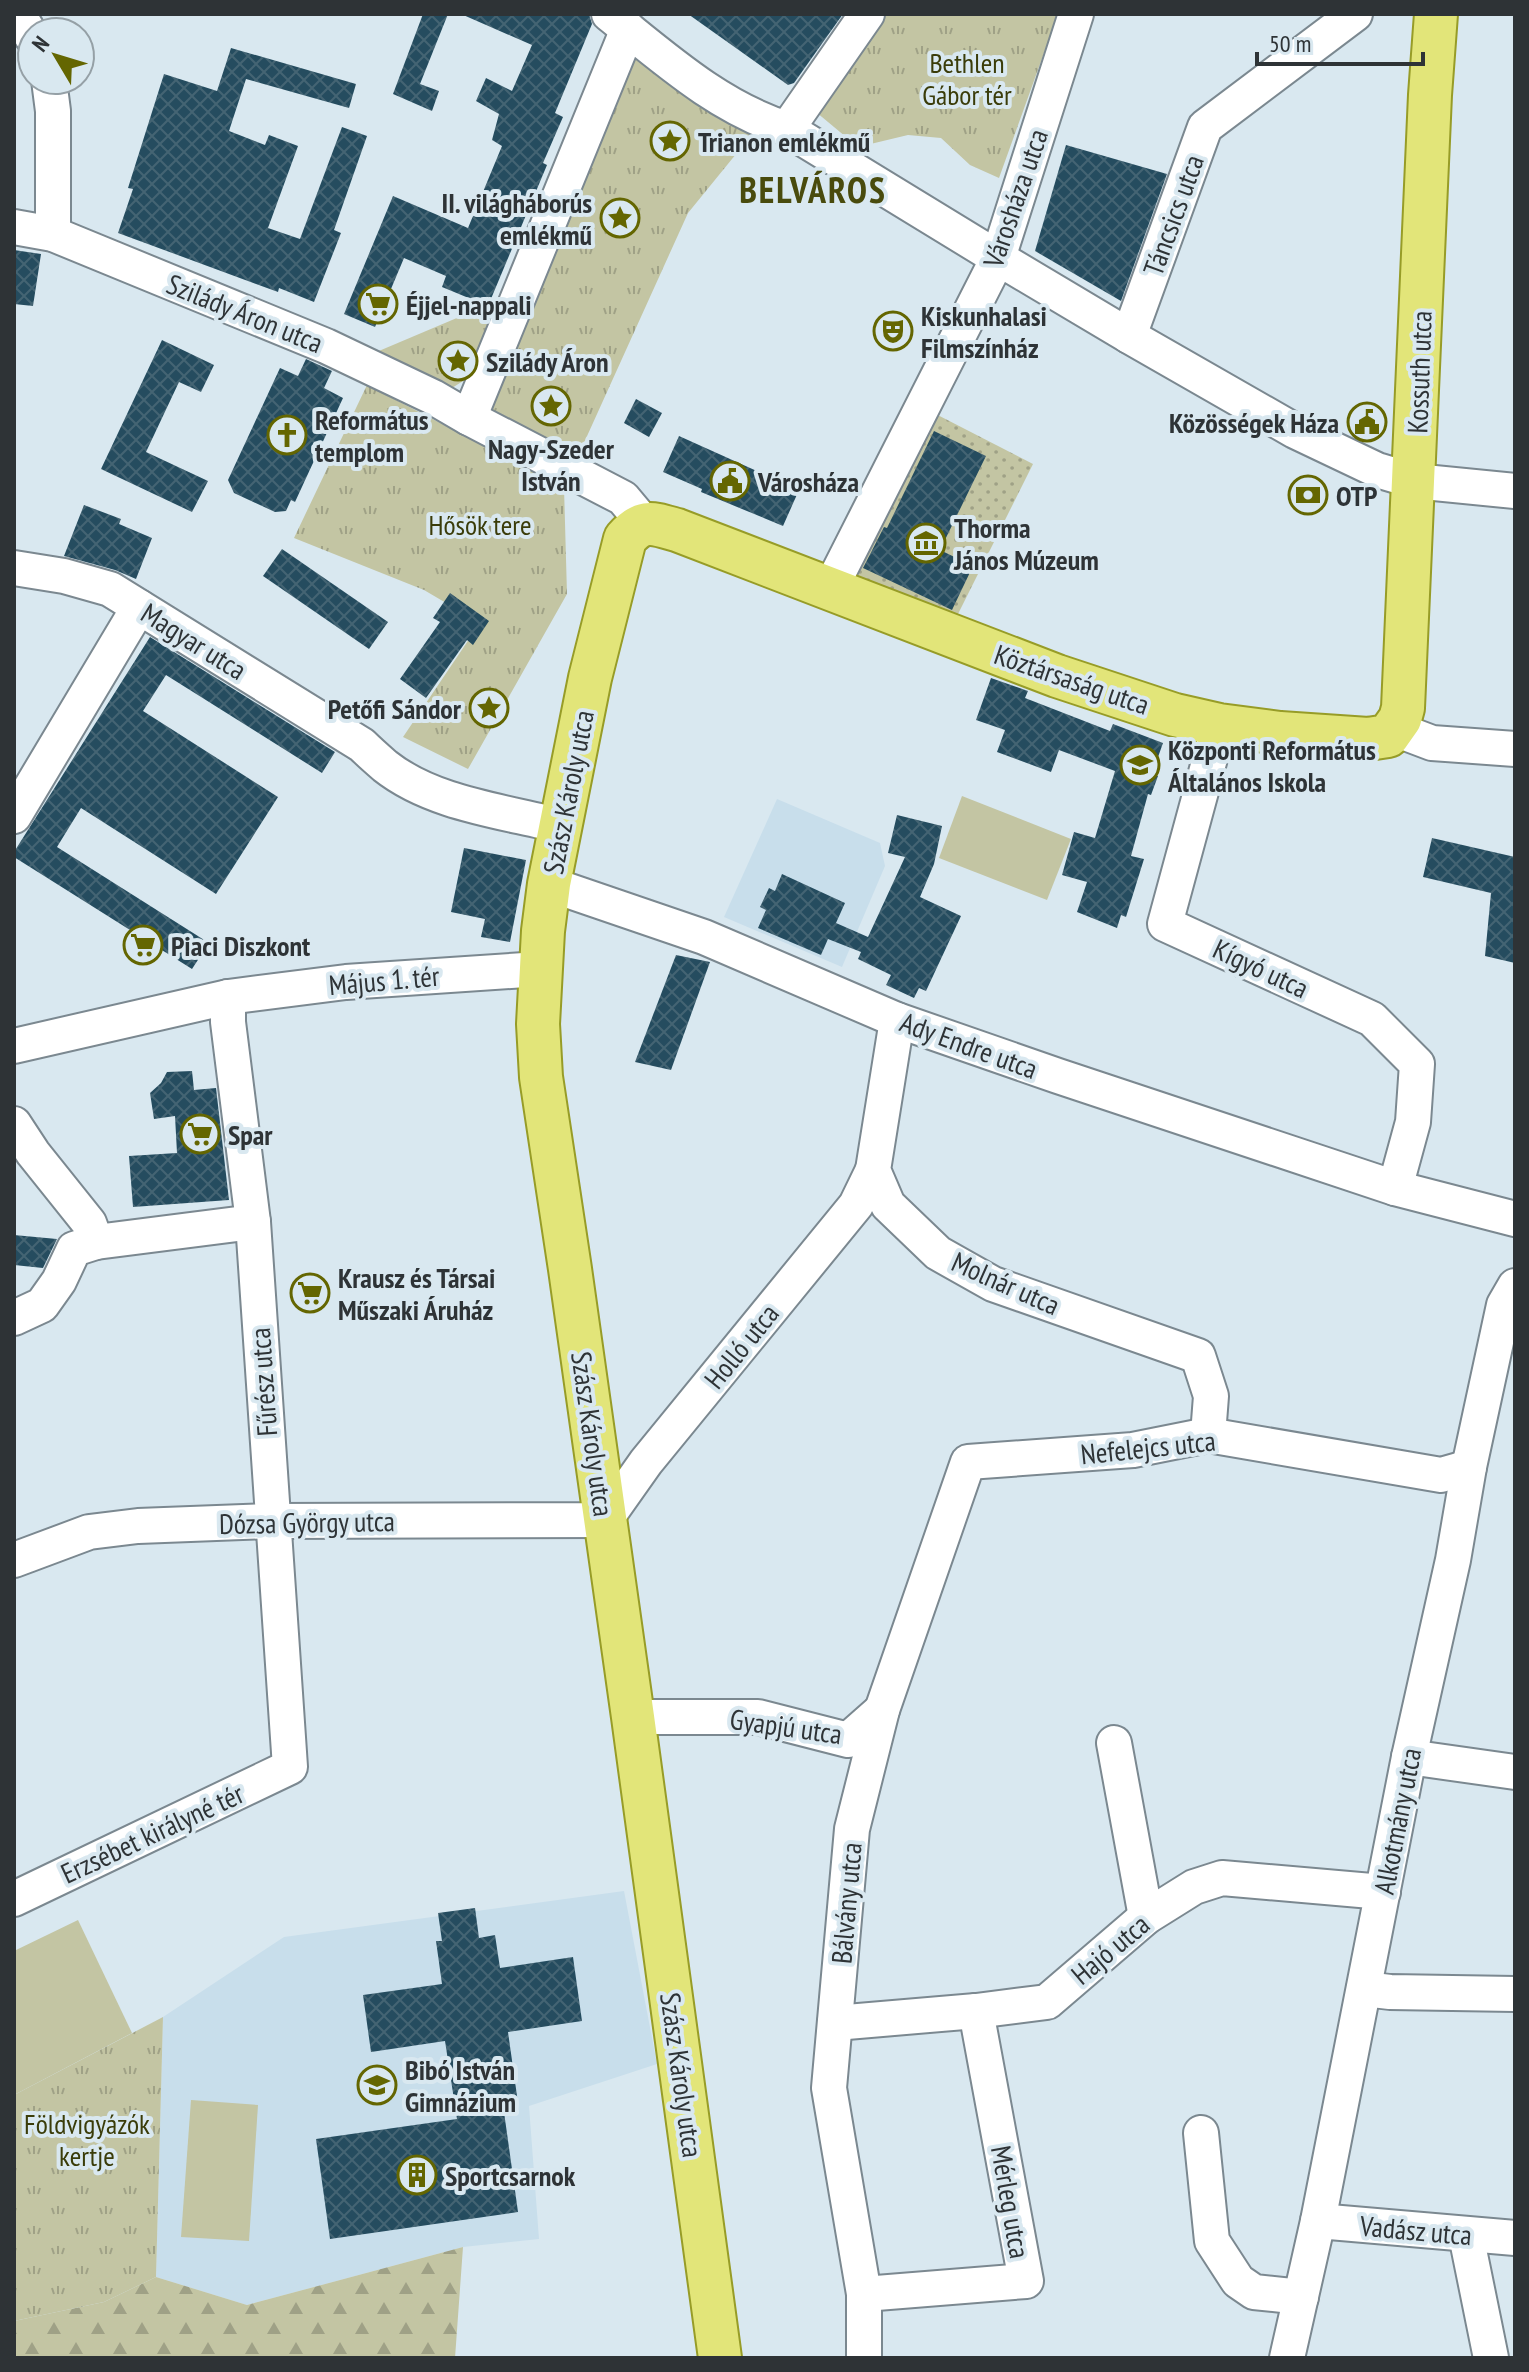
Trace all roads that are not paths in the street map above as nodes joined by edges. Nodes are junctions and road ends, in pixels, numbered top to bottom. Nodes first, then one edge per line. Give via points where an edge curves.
1 (867, 14) edge
2 (1076, 14) edge
3 (1355, 14) edge
4 (1436, 14) edge
5 (618, 22) edge
6 (51, 96) edge
7 (787, 129) junction
8 (14, 227) edge
9 (53, 234) junction
10 (998, 258) junction
11 (1129, 336) junction
12 (469, 418) junction
13 (1414, 481) junction
14 (1515, 491) edge
15 (644, 523) junction
16 (14, 568) edge
17 (830, 589) junction
18 (139, 607) junction
19 (1219, 725) junction
20 (1395, 729) junction
21 (1515, 749) edge
22 (14, 816) edge
23 (561, 826) junction
24 (549, 884) junction
25 (540, 969) junction
26 (228, 997) junction
27 (897, 1020) junction
28 (14, 1046) edge
29 (14, 1124) edge
30 (873, 1170) junction
31 (1395, 1188) junction
32 (1514, 1221) edge
33 (253, 1222) junction
34 (96, 1242) junction
35 (1515, 1286) edge
36 (14, 1318) edge
37 (1208, 1435) junction
38 (968, 1462) joint
39 (1469, 1467) junction
40 (605, 1520) junction
41 (272, 1521) junction
42 (14, 1560) edge
43 (882, 1710) junction
44 (633, 1717) junction
45 (1114, 1743) dead end
46 (1409, 1757) junction
47 (290, 1767) joint
48 (1515, 1772) edge
49 (1383, 1892) junction
50 (14, 1899) edge
51 (1146, 1917) junction
52 (1364, 1989) junction
53 (1515, 1994) edge
54 (976, 2011) junction
55 (835, 2023) junction
56 (1201, 2133) dead end
57 (1318, 2221) junction
58 (1466, 2235) junction
59 (1515, 2238) edge
60 (864, 2294) junction
61 (1301, 2297) junction
62 (720, 2358) edge
63 (864, 2358) edge
64 (1287, 2358) edge
65 (1491, 2358) edge

1 - 7 street
2 - 10 street, Városháza utca
3 - 11 street, Táncsics utca via 1205,127
4 - 13 main road, Kossuth utca
5 - 7 street via 710,92
5 - 12 street
6 - 9 street
7 - 10 street
8 - 9 street, Szilády Áron utca
9 - 12 street, Szilády Áron utca via 326,346
10 - 11 street
10 - 17 street, Városháza utca
11 - 13 street via 1295,431 1377,470
12 - 15 street via 623,498
13 - 14 street
13 - 20 main road, Kossuth utca via 1403,708
15 - 17 main road, Köztársaság utca via 677,530
15 - 23 main road, Szász Károly utca via 634,528 622,549
16 - 18 street, Magyar utca via 110,589
17 - 19 main road, Köztársaság utca via 1057,676
18 - 22 street
18 - 23 street, Magyar utca via 362,745 415,784
19 - 20 main road, Köztársaság utca via 1368,739 1388,736
19 - 31 street, Kígyó utca via 1165,924 1372,1019 1417,1064 1413,1122
20 - 21 street via 1432,743
23 - 24 main road, Szász Károly utca
24 - 25 main road, Szász Károly utca
24 - 27 street, Ady Endre utca via 704,937
25 - 26 street, Május 1. tér via 346,982
25 - 40 main road, Szász Károly utca via 541,1077
26 - 28 street, Május 1. tér
26 - 33 street, Fűrész utca
27 - 30 street
27 - 31 street, Ady Endre utca
29 - 34 street via 89,1223
30 - 37 street, Molnár utca via 888,1205 938,1253 993,1284 1198,1356 1211,1396
30 - 40 street, Holló utca via 856,1205 646,1462
31 - 32 street, Ady Endre utca
33 - 34 street
33 - 41 street, Fűrész utca
34 - 36 street via 74,1249 42,1305
35 - 39 street, Alkotmány utca via 1504,1305
37 - 38 street, Nefelejcs utca via 1133,1450
37 - 39 street, Nefelejcs utca via 1441,1475
38 - 43 street, Bálvány utca
39 - 46 street, Alkotmány utca
40 - 41 street, Dózsa György utca
40 - 44 main road, Szász Károly utca
41 - 42 street, Dózsa György utca via 89,1532
41 - 47 street, Fűrész utca
43 - 44 street, Gyapjú utca via 848,1740 758,1717
43 - 55 street, Bálvány utca via 852,1829
44 - 62 main road, Szász Károly utca
45 - 51 street
46 - 48 street
46 - 49 street, Alkotmány utca
47 - 50 street, Erzsébet királyné tér
49 - 51 street, Hajó utca via 1222,1878 1194,1887
49 - 52 street, Alkotmány utca
51 - 54 street, Hajó utca via 1047,2002
52 - 53 street
52 - 57 street, Alkotmány utca
54 - 55 street, Hajó utca
54 - 60 street, Mérleg utca via 1026,2281
55 - 60 street, Bálvány utca via 829,2088
56 - 61 street via 1212,2241 1238,2281 1254,2292
57 - 58 street, Vadász utca
57 - 61 street, Alkotmány utca
58 - 59 street, Vadász utca
58 - 65 street
60 - 63 street, Bálvány utca
61 - 64 street, Alkotmány utca

